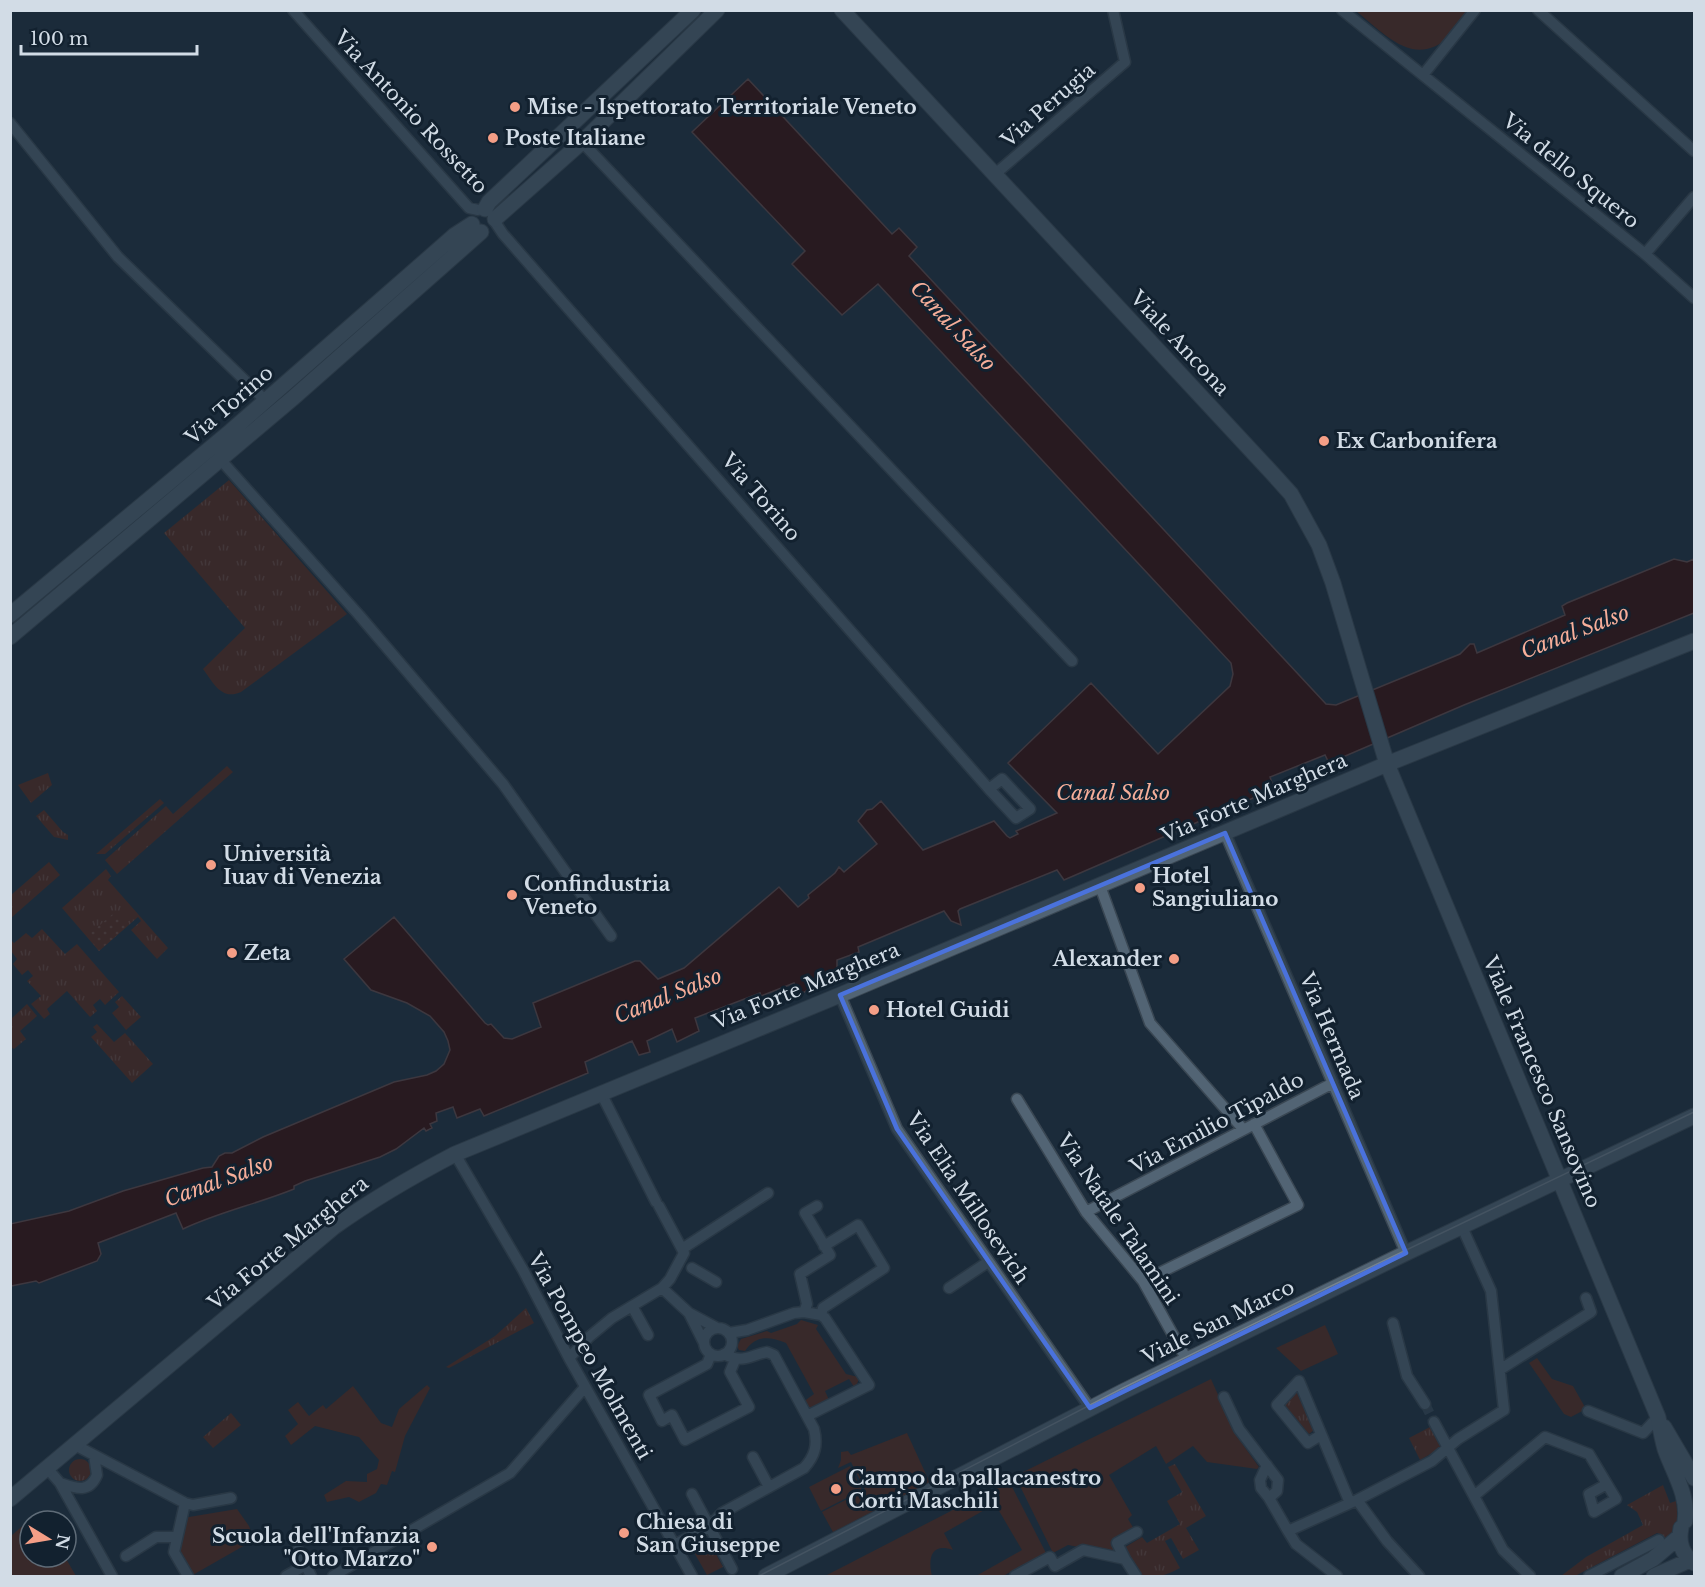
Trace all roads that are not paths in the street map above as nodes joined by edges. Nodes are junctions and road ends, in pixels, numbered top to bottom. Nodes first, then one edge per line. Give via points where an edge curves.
1 (293, 10) edge
2 (309, 10) edge
3 (693, 10) edge
4 (717, 10) edge
5 (842, 10) edge
6 (1113, 10) edge
7 (1342, 10) edge
8 (1475, 10) edge
9 (1538, 10) edge
10 (301, 19) junction
11 (1423, 75) junction
12 (10, 123) edge
13 (582, 142) junction
14 (1695, 151) edge
15 (994, 174) junction
16 (1695, 197) edge
17 (487, 222) junction
18 (1645, 254) junction
19 (1695, 298) edge
20 (266, 401) junction
21 (220, 459) junction
22 (10, 615) edge
23 (10, 637) edge
24 (1695, 641) edge
25 (1072, 661) dead end
26 (1385, 758) junction
27 (989, 789) dead end
28 (1225, 833) junction
29 (1100, 885) junction
30 (610, 936) dead end
31 (840, 995) junction
32 (1333, 1083) junction
33 (601, 1093) junction
34 (1017, 1099) dead end
35 (1695, 1116) edge
36 (1254, 1124) junction
37 (1243, 1130) junction
38 (455, 1154) junction
39 (1561, 1181) junction
40 (768, 1192) dead end
41 (817, 1206) dead end
42 (1086, 1212) junction
43 (1462, 1227) junction
44 (682, 1249) junction
45 (827, 1250) junction
46 (1406, 1253) junction
47 (988, 1262) junction
48 (692, 1268) dead end
49 (1143, 1281) junction
50 (716, 1282) dead end
51 (662, 1288) junction
52 (949, 1288) dead end
53 (1586, 1298) dead end
54 (632, 1306) junction
55 (804, 1312) junction
56 (689, 1313) junction
57 (821, 1315) junction
58 (1394, 1323) dead end
59 (717, 1328) junction
60 (729, 1334) junction
61 (648, 1335) dead end
62 (704, 1342) junction
63 (711, 1354) junction
64 (724, 1354) junction
65 (569, 1358) junction
66 (735, 1360) junction
67 (1187, 1360) junction
68 (1500, 1369) junction
69 (585, 1387) junction
70 (1224, 1397) dead end
71 (1425, 1404) tunnel mouth
72 (1090, 1408) junction
73 (1588, 1411) dead end
74 (807, 1416) junction
75 (1658, 1417) junction
76 (1434, 1422) tunnel mouth
77 (1321, 1435) junction
78 (75, 1445) junction
79 (1448, 1447) junction
80 (94, 1455) junction
81 (753, 1457) dead end
82 (1267, 1465) junction
83 (47, 1468) junction
84 (1695, 1478) edge
85 (60, 1483) junction
86 (1607, 1484) dead end
87 (769, 1487) junction
88 (692, 1494) dead end
89 (1474, 1496) junction
90 (231, 1498) dead end
91 (1269, 1498) junction
92 (10, 1499) edge
93 (1354, 1501) junction
94 (185, 1503) junction
95 (1690, 1517) edge
96 (709, 1527) junction
97 (1137, 1532) dead end
98 (1288, 1532) junction
99 (1680, 1536) junction
100 (177, 1537) junction
101 (1659, 1540) dead end
102 (674, 1545) junction
103 (298, 1550) dead end
104 (126, 1556) dead end
105 (1125, 1559) junction
106 (1692, 1561) edge
107 (304, 1566) junction
108 (732, 1569) dead end
109 (112, 1576) edge
110 (188, 1576) edge
111 (286, 1576) edge
112 (311, 1576) edge
113 (333, 1576) edge
114 (692, 1576) edge
115 (766, 1576) edge
116 (1015, 1576) edge
117 (1136, 1576) edge
118 (1337, 1576) edge
119 (1419, 1576) edge
120 (1530, 1576) edge
121 (1589, 1576) edge
122 (1622, 1576) edge
123 (1654, 1576) edge

1 - 10 street, Via Antonio Rossetto
2 - 10 street
3 - 17 street, Via Torino via 489,202
4 - 13 street, Via Torino
5 - 15 street, Viale Ancona
6 - 15 street, Via Perugia via 1125,62
7 - 11 street, Via dello Squero
8 - 11 street
9 - 14 street
10 - 17 street, Via Antonio Rossetto via 465,203
11 - 18 street, Via dello Squero
12 - 20 street via 118,257
13 - 17 street, Via Torino
13 - 25 street
15 - 26 street, Viale Ancona via 1291,494 1326,564
16 - 18 street
17 - 20 street, Via Torino via 455,236
17 - 21 street, Via Torino
17 - 27 street, Via Torino
18 - 19 street, Via dello Squero
20 - 22 street, Via Torino
21 - 23 street, Via Torino
21 - 30 street, Via Torino via 503,784
24 - 26 street, Via Forte Marghera
26 - 28 street, Via Forte Marghera
26 - 39 street, Viale Francesco Sansovino
28 - 29 street, Via Forte Marghera
28 - 32 street, Via Hermada
29 - 31 street, Via Forte Marghera
29 - 37 street via 1150,1023
31 - 33 street, Via Forte Marghera
31 - 47 street, Via Elia Millosevich via 897,1129
32 - 36 street, Via Emilio Tipaldo
32 - 46 street, Via Hermada
33 - 38 street, Via Forte Marghera
33 - 44 street
34 - 42 street, Via Natale Talamini
35 - 39 street, Viale San Marco
36 - 37 street, Via Emilio Tipaldo
36 - 49 street via 1298,1205
37 - 42 street, Via Emilio Tipaldo
38 - 65 street, Via Pompeo Molmenti via 523,1269
38 - 78 street, Via Forte Marghera via 398,1184 334,1227
39 - 43 street, Viale San Marco
39 - 75 street, Viale Francesco Sansovino
40 - 44 street
41 - 45 street via 805,1213
42 - 49 street, Via Natale Talamini
43 - 46 street, Viale San Marco
43 - 68 street via 1491,1291
44 - 51 street via 684,1253
45 - 55 street via 800,1274 807,1304
45 - 57 street via 855,1228 884,1268 823,1308
46 - 67 street, Viale San Marco
47 - 52 street
47 - 72 street, Via Elia Millosevich
48 - 50 street
49 - 67 street, Via Natale Talamini
51 - 54 street
51 - 56 street
53 - 68 street via 1592,1312
54 - 61 street
54 - 65 street via 612,1318
55 - 57 street
55 - 60 street
56 - 59 street
56 - 62 street
57 - 74 street via 869,1384
58 - 71 street via 1407,1376
59 - 60 street
59 - 62 street via 706,1334
60 - 64 street via 731,1342
62 - 63 street
63 - 64 street
63 - 66 street via 707,1364 647,1392 662,1421 672,1415 687,1443 749,1407 730,1372
64 - 66 street
65 - 69 street, Via Pompeo Molmenti
66 - 74 street via 771,1352
67 - 72 street, Viale San Marco
68 - 79 street via 1504,1410
69 - 102 street, Via Pompeo Molmenti
69 - 113 street via 510,1473
70 - 82 street via 1239,1429
72 - 115 street, Viale San Marco
73 - 75 street via 1643,1433
74 - 87 street via 817,1440 810,1461
75 - 84 street, Viale Francesco Sansovino
75 - 95 street, Viale Francesco Sansovino via 1665,1449
76 - 79 street
77 - 77 street via 1317,1424 1299,1381 1277,1405 1308,1443
77 - 93 street
78 - 80 street
78 - 83 street, Via Forte Marghera
79 - 89 street
79 - 93 street via 1432,1461
80 - 85 street via 97,1475 91,1485 79,1489
80 - 94 street
81 - 87 street
82 - 91 street via 1260,1480
82 - 91 street via 1278,1480 1277,1491
83 - 85 street
83 - 92 street, Via Forte Marghera
85 - 109 street
86 - 89 street via 1589,1454 1545,1437
87 - 96 street via 722,1513
88 - 96 street
89 - 120 street via 1503,1550
90 - 94 street
91 - 98 street
93 - 98 street
93 - 119 street
94 - 100 street
95 - 99 street
96 - 102 street
96 - 108 street
97 - 105 street via 1117,1543
98 - 118 street via 1296,1544
99 - 106 street via 1682,1549
99 - 122 street via 1653,1559
100 - 104 street via 156,1537
100 - 110 street via 174,1552
101 - 121 street
102 - 114 street, Via Pompeo Molmenti
103 - 107 street
105 - 116 street via 1083,1550 1055,1566 1050,1557
105 - 117 street
106 - 123 street
107 - 111 street
107 - 112 street

